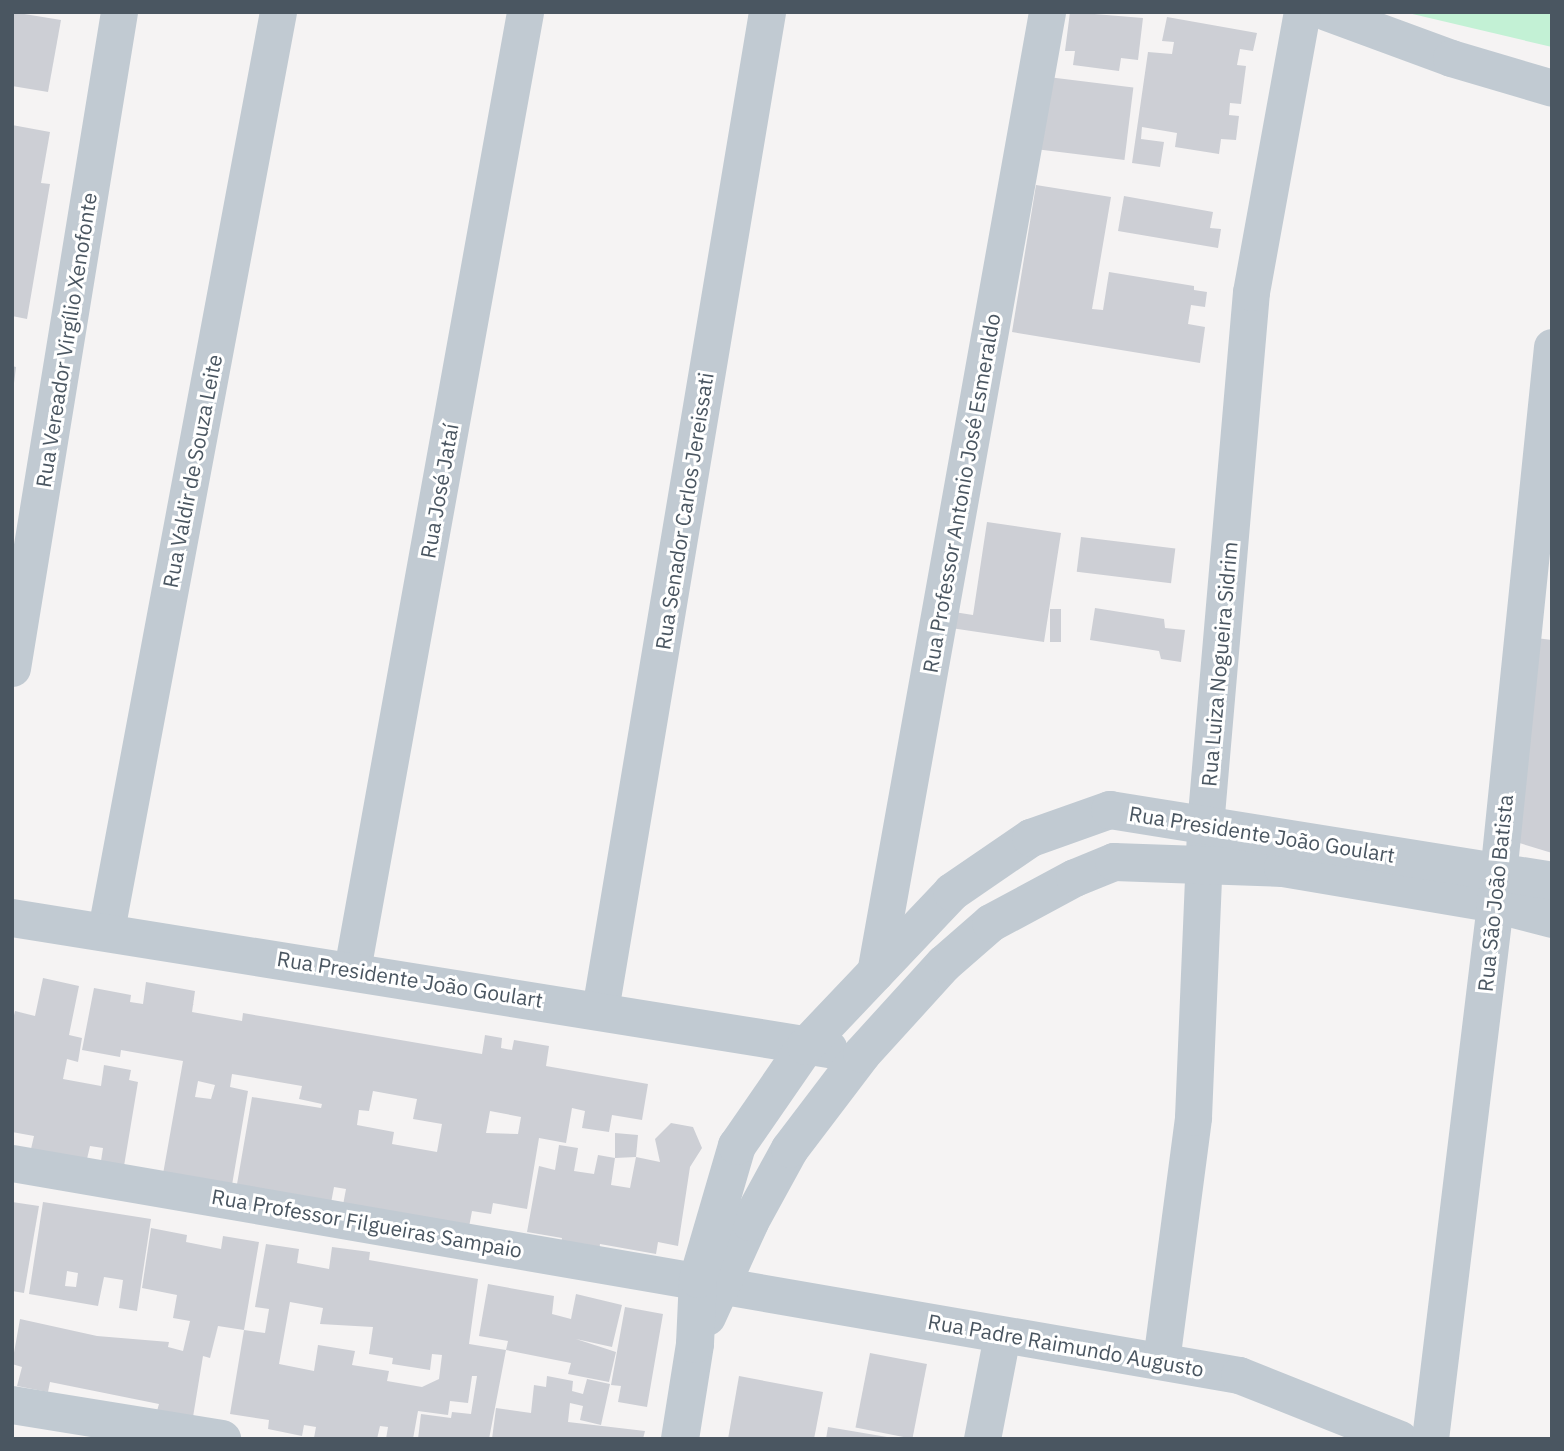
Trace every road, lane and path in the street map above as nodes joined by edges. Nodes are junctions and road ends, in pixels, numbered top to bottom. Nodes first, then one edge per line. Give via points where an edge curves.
1 (119, 12) edge
2 (278, 12) edge
3 (525, 12) edge
4 (767, 12) edge
5 (1046, 12) edge
6 (1303, 12) edge
7 (1326, 12) edge
8 (1552, 88) edge
9 (1552, 347) edge
10 (12, 668) edge
11 (1205, 826) junction
12 (1203, 864) junction
13 (1552, 881) edge
14 (1496, 887) junction
15 (12, 918) edge
16 (1552, 919) edge
17 (106, 930) junction
18 (352, 970) junction
19 (875, 973) junction
20 (600, 1010) junction
21 (806, 1046) junction
22 (862, 1055) junction
23 (12, 1163) edge
24 (710, 1282) junction
25 (1002, 1335) junction
26 (1161, 1361) junction
27 (12, 1405) edge
28 (222, 1439) edge
29 (680, 1439) edge
30 (982, 1439) edge
31 (1401, 1439) edge
32 (1430, 1439) edge

1 - 10 street, Rua Vereador Virgílio Xenofonte
2 - 17 street, Rua Valdir de Souza Leite
3 - 18 street, Rua José Jataí
4 - 20 street, Rua Senador Carlos Jereissati
5 - 19 street, Rua Professor Antonio José Esmeraldo
6 - 11 street, Rua Luiza Nogueira Sidrim via 1251,292
7 - 8 street via 1451,58
9 - 14 street, Rua São João Batista
11 - 12 street, Rua Luiza Nogueira Sidrim
11 - 14 street, Rua Presidente João Goulart
11 - 19 street, Rua Presidente João Goulart via 1110,810 1031,838 952,892
12 - 14 street, Rua Presidente João Goulart
12 - 22 street, Rua Presidente João Goulart via 1114,862 1032,899 991,923 944,964
12 - 26 street, Rua Luiza Nogueira Sidrim via 1193,1118
13 - 14 street, Rua Presidente João Goulart
14 - 16 street, Rua Presidente João Goulart
14 - 32 street, Rua São João Batista
15 - 17 street, Rua Presidente João Goulart
17 - 18 street, Rua Presidente João Goulart
18 - 20 street, Rua Presidente João Goulart
19 - 21 street, Rua Presidente João Goulart
20 - 21 street, Rua Presidente João Goulart
21 - 22 street, Rua Presidente João Goulart
21 - 24 street, Rua Presidente João Goulart via 737,1146
22 - 24 street, Rua Presidente João Goulart via 790,1149
23 - 24 street, Rua Professor Filgueiras Sampaio
24 - 25 street, Rua Padre Raimundo Augusto
24 - 29 street, Rua Presidente João Goulart
25 - 26 street, Rua Padre Raimundo Augusto
25 - 30 street
26 - 31 street, Rua Padre Raimundo Augusto via 1239,1375
27 - 28 street

